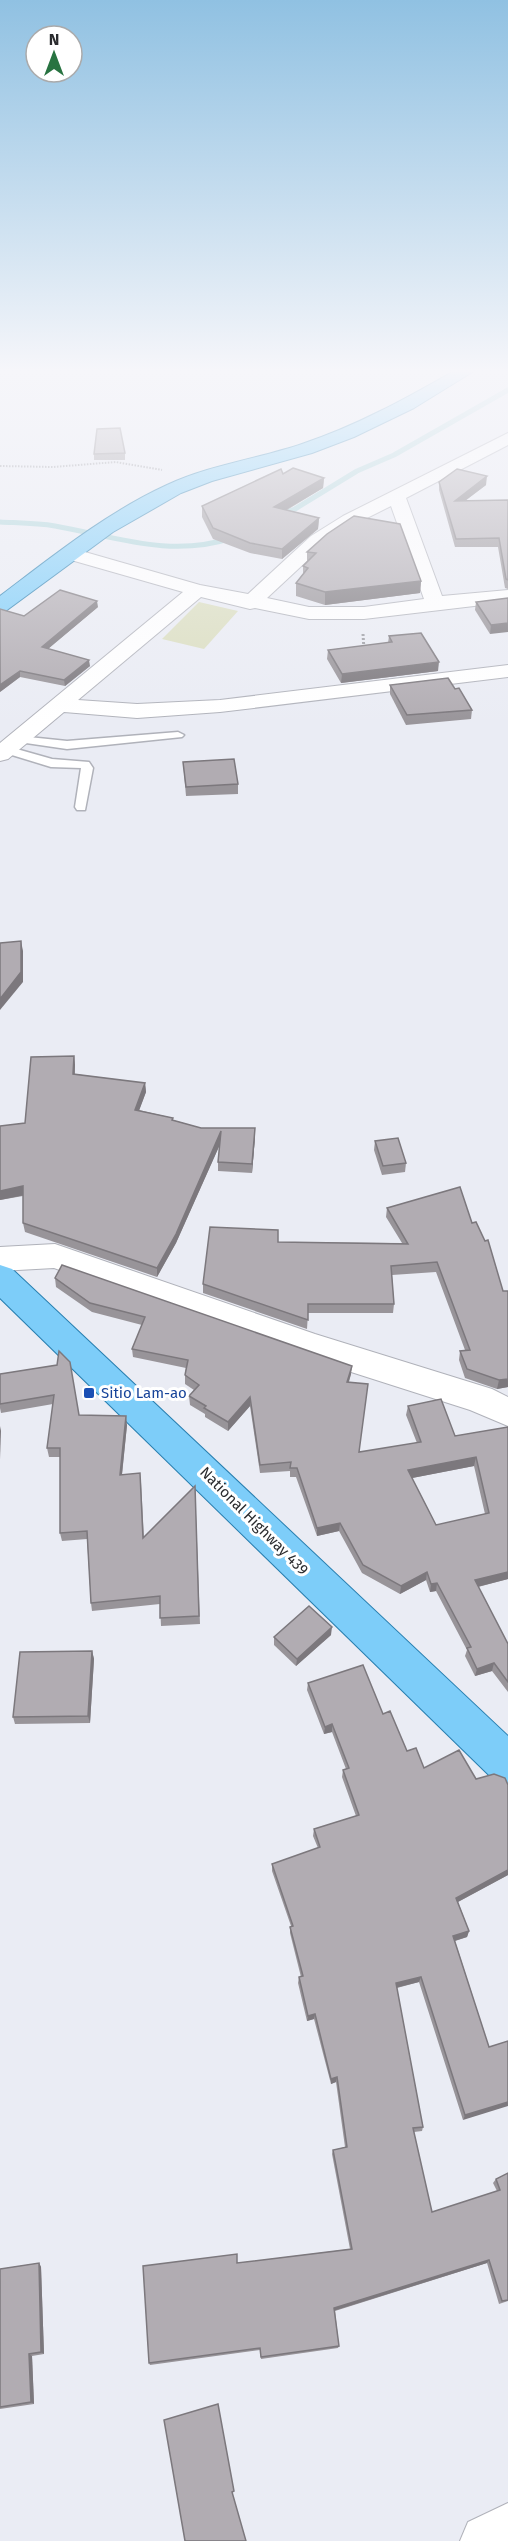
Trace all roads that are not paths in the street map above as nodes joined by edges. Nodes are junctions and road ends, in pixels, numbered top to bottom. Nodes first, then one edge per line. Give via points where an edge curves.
1 (174, 490) edge
2 (407, 490) edge
3 (396, 495) junction
4 (77, 550) junction
5 (197, 590) junction
6 (508, 596) edge
7 (250, 603) junction
8 (435, 603) junction
9 (0, 606) edge
10 (508, 671) edge
11 (60, 705) junction
12 (178, 735) dead end
13 (8, 748) edge
14 (81, 807) dead end
15 (0, 1260) edge
16 (0, 1278) edge
17 (508, 1412) edge
18 (508, 1764) edge
19 (508, 2530) edge
20 (487, 2541) edge

1 - 4 main road
2 - 3 street
3 - 7 street via 318,540
3 - 8 street
4 - 5 street
4 - 9 main road
5 - 7 street
5 - 11 street
6 - 8 street
7 - 8 street via 309,613 364,613
10 - 11 street via 220,706 136,711
11 - 13 street
12 - 13 lane
13 - 14 lane via 51,764 85,765
15 - 17 street via 55,1256 309,1346 480,1399
16 - 18 main road, National Highway 439
19 - 20 street

